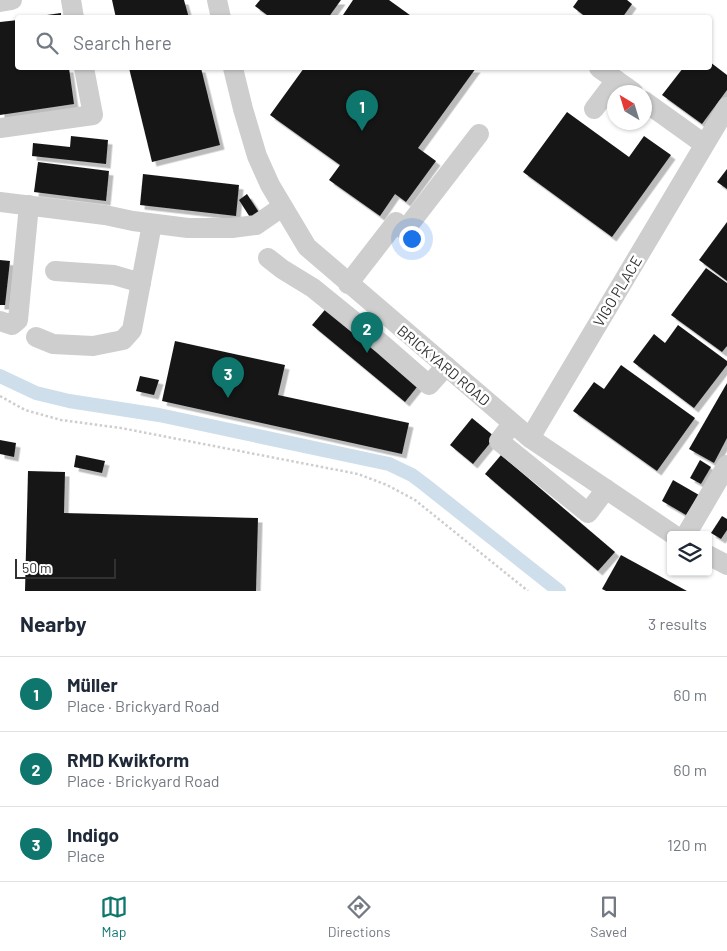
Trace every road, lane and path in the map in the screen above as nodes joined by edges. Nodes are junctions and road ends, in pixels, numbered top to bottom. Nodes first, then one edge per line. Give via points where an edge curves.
1 (12, 0) edge
2 (70, 0) edge
3 (217, 0) edge
4 (0, 2) edge
5 (73, 15) edge
6 (221, 15) edge
7 (84, 70) edge
8 (233, 70) edge
9 (601, 70) edge
10 (616, 80) junction
11 (623, 85) edge
12 (652, 107) edge
13 (727, 107) edge
14 (594, 109) dead end
15 (0, 128) edge
16 (479, 134) dead end
17 (704, 144) junction
18 (0, 202) edge
19 (30, 205) junction
20 (282, 207) junction
21 (152, 224) junction
22 (268, 258) dead end
23 (54, 271) dead end
24 (141, 283) junction
25 (348, 284) junction
26 (0, 321) edge
27 (36, 337) dead end
28 (446, 366) junction
29 (0, 396) edge
30 (512, 424) junction
31 (530, 438) junction
32 (727, 465) edge
33 (606, 489) junction
34 (668, 531) edge
35 (688, 531) edge
36 (712, 557) edge
37 (727, 565) edge
38 (528, 591) edge

1 - 4 street
2 - 5 street
3 - 6 street
7 - 15 street via 93,115
8 - 20 street, BRICKYARD ROAD via 256,156
9 - 10 street
10 - 11 street
10 - 14 street
12 - 17 street
13 - 17 street, VIGO PLACE
16 - 25 street via 405,230 396,222
17 - 31 street, VIGO PLACE
18 - 19 street
19 - 21 street
19 - 26 street via 18,320 12,325
20 - 21 street via 256,225 188,228
20 - 25 street, BRICKYARD ROAD via 307,248
21 - 24 street
22 - 28 street via 313,288 429,385
23 - 24 street via 114,275
24 - 27 street via 132,330 122,340 93,346 53,344
25 - 28 street, BRICKYARD ROAD
28 - 30 street, BRICKYARD ROAD
29 - 38 path via 25,410 60,420 121,428 358,474 415,500
30 - 31 street, BRICKYARD ROAD
30 - 33 street via 499,441 588,513
31 - 33 street, BRICKYARD ROAD
32 - 35 street
33 - 34 street, BRICKYARD ROAD
36 - 37 street

